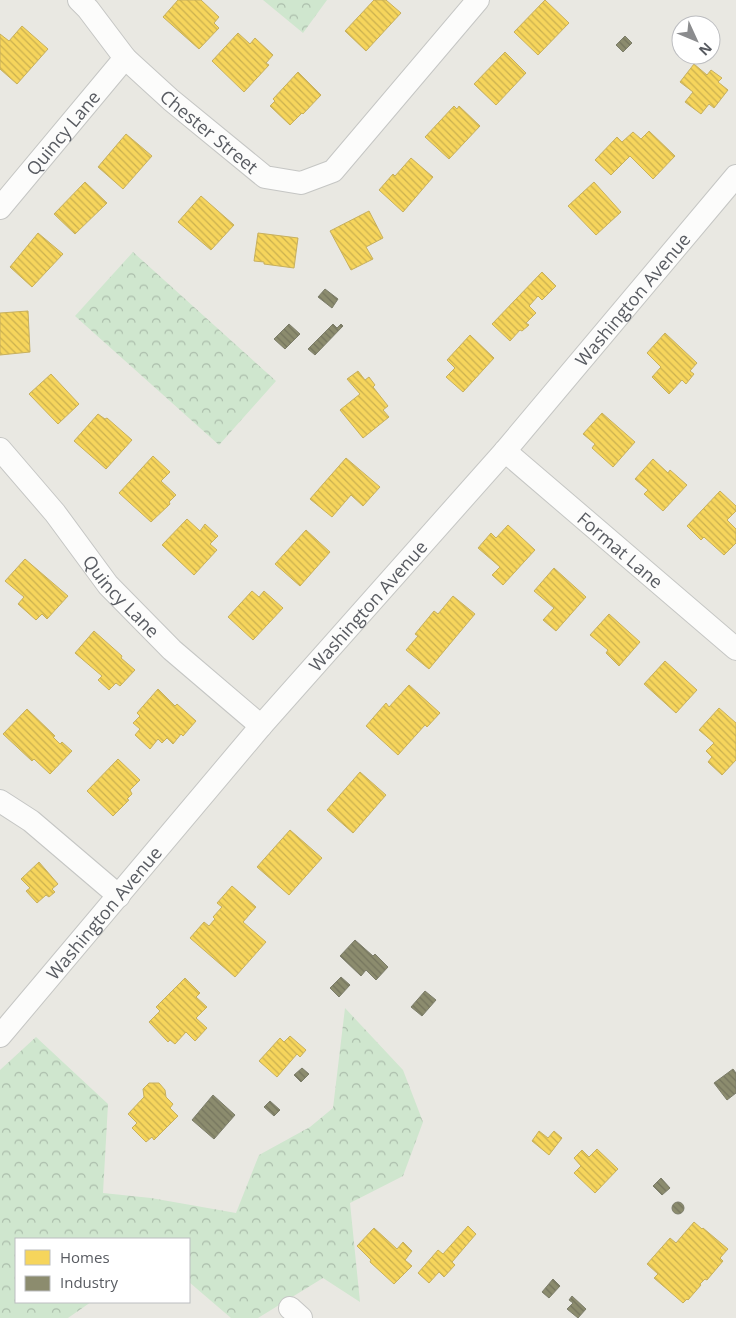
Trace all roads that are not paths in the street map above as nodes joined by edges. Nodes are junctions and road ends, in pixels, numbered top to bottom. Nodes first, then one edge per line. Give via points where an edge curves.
1 (79, 0) edge
2 (478, 0) edge
3 (125, 58) junction
4 (736, 176) edge
5 (0, 208) edge
6 (0, 449) edge
7 (505, 451) junction
8 (736, 649) edge
9 (261, 726) junction
10 (0, 801) edge
11 (119, 896) junction
12 (0, 1036) edge

1 - 3 street, Chester Street
2 - 3 street, Chester Street via 333,171 301,183 265,177
3 - 5 street, Quincy Lane
4 - 7 street, Washington Avenue
6 - 9 street, Quincy Lane via 55,513 108,585 172,650
7 - 8 street, Format Lane
7 - 9 street, Washington Avenue
9 - 11 street, Washington Avenue
10 - 11 street via 31,821
11 - 12 street, Washington Avenue

